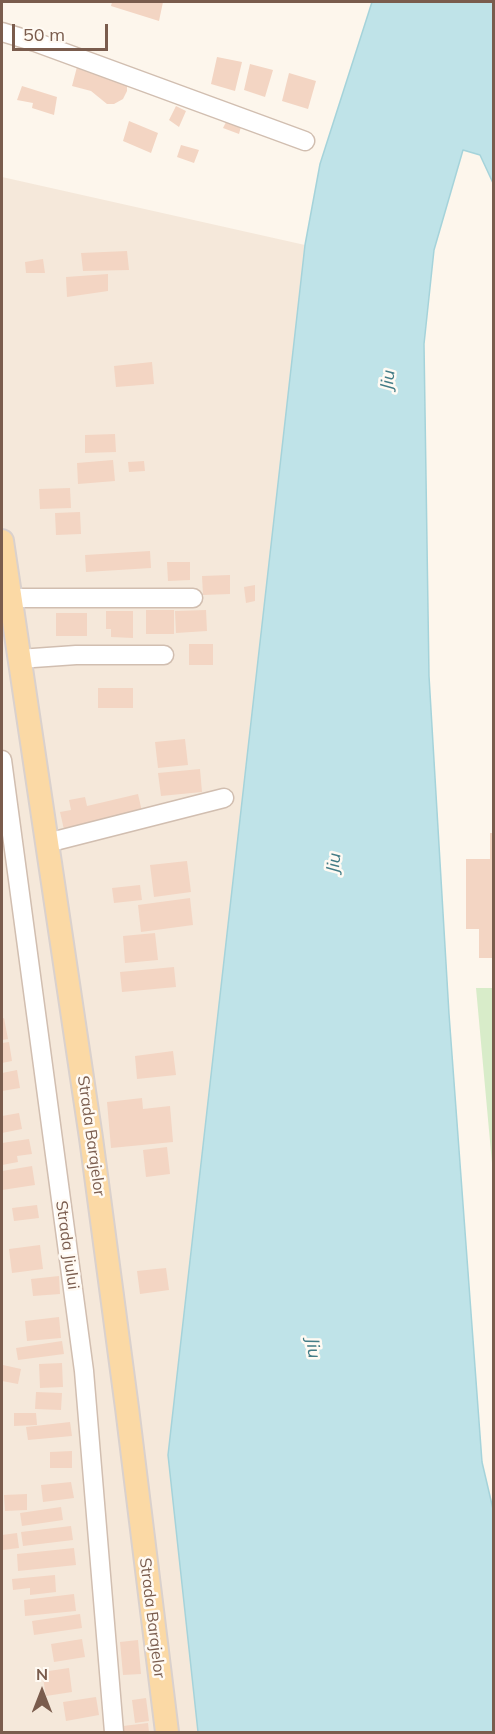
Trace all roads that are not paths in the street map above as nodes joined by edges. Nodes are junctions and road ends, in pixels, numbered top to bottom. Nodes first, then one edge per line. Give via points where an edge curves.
1 (2, 32) edge
2 (305, 141) dead end
3 (2, 541) edge
4 (10, 598) junction
5 (193, 598) dead end
6 (164, 655) dead end
7 (19, 659) junction
8 (2, 760) edge
9 (224, 798) dead end
10 (47, 843) junction
11 (114, 1732) edge
12 (167, 1732) edge

1 - 2 street
3 - 4 main road, Strada Barajelor
4 - 5 street
4 - 7 main road, Strada Barajelor
6 - 7 street
7 - 10 main road, Strada Barajelor
8 - 11 street, Strada Jiului via 84,1371
9 - 10 street
10 - 12 main road, Strada Barajelor via 116,1322

